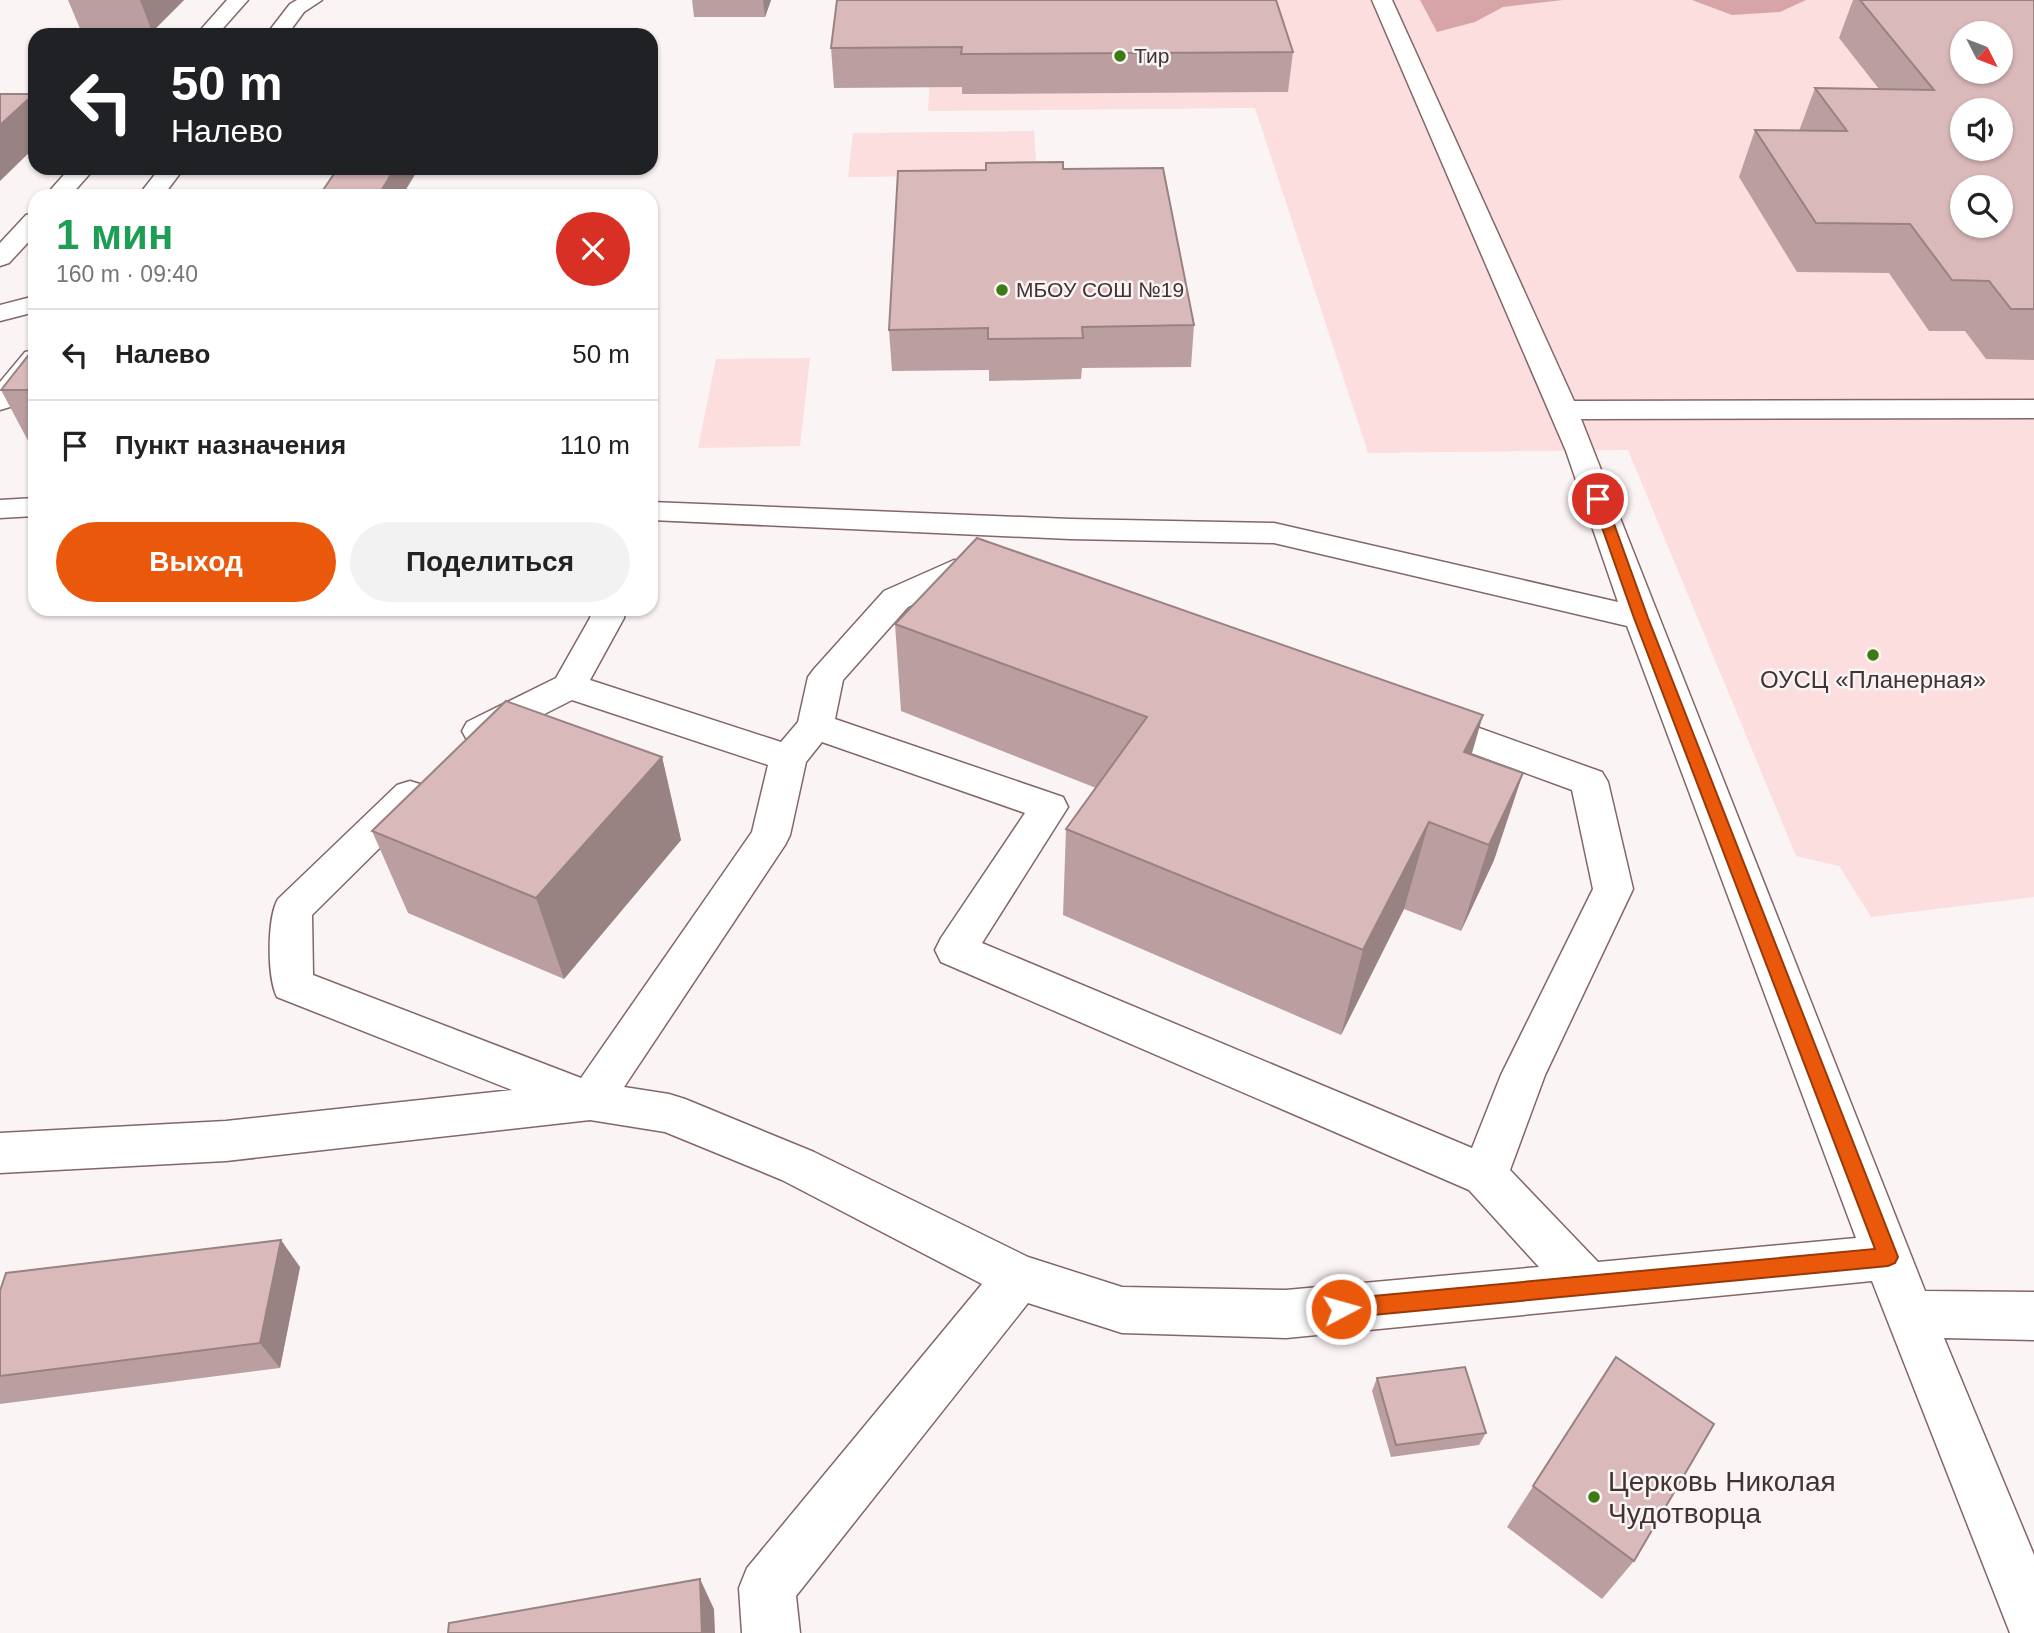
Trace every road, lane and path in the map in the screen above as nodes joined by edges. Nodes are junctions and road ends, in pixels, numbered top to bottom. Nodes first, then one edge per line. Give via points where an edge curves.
1 (239, 0) edge
2 (312, 0) edge
3 (1382, 0) edge
4 (213, 28) edge
5 (281, 28) edge
6 (76, 175) edge
7 (166, 175) edge
8 (64, 189) edge
9 (156, 189) edge
10 (28, 228) edge
11 (0, 258) edge
12 (28, 309) edge
13 (0, 313) edge
14 (28, 367) edge
15 (0, 401) edge
16 (1563, 410) junction
17 (2034, 410) edge
18 (28, 507) edge
19 (0, 509) edge
20 (658, 511) edge
21 (1018, 582) edge
22 (607, 616) edge
23 (1641, 618) junction
24 (569, 686) junction
25 (1394, 712) edge
26 (815, 726) junction
27 (788, 758) junction
28 (590, 1101) junction
29 (0, 1153) edge
30 (1485, 1175) junction
31 (1888, 1257) junction
32 (1018, 1278) junction
33 (1587, 1285) junction
34 (1909, 1314) junction
35 (2034, 1316) edge
36 (2034, 1623) edge
37 (771, 1633) edge

1 - 4 street
2 - 5 street via 297,8
3 - 16 street
6 - 8 street
7 - 9 street
10 - 11 street
12 - 13 street
14 - 15 street
16 - 17 street
16 - 23 street
18 - 19 street
20 - 23 street via 1274,533
21 - 26 street via 954,570 897,599 826,677
22 - 24 street
23 - 31 street
24 - 27 street
24 - 28 street via 470,736 292,910 292,985
25 - 30 street via 1589,782 1613,889 1523,1075
26 - 27 street
26 - 30 street via 1049,807 956,950
27 - 28 street via 771,835
28 - 29 street via 226,1140
28 - 32 street via 669,1114 798,1166
30 - 33 street
31 - 33 street
31 - 34 street
32 - 33 street via 1122,1310 1286,1314
32 - 37 street via 767,1588
34 - 35 street
34 - 36 street

